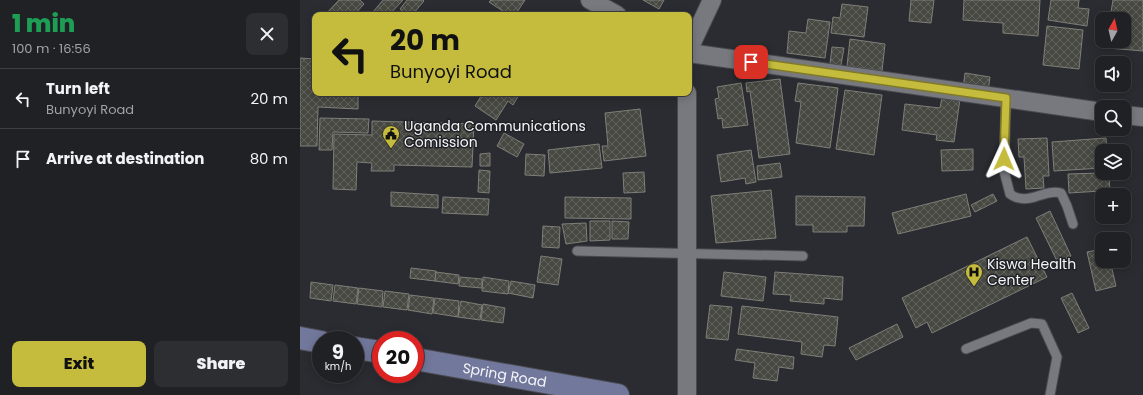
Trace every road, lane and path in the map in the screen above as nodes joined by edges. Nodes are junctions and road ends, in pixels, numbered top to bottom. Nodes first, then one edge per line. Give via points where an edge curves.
1 (590, 0) edge
2 (712, 0) edge
3 (612, 12) edge
4 (692, 43) edge
5 (692, 53) edge
6 (687, 96) edge
7 (1006, 98) junction
8 (1095, 111) edge
9 (1131, 116) edge
10 (1143, 117) edge
11 (1073, 224) dead end
12 (577, 251) dead end
13 (687, 254) junction
14 (803, 256) dead end
15 (300, 338) edge
16 (312, 340) edge
17 (966, 349) dead end
18 (424, 361) edge
19 (618, 395) edge
20 (687, 395) edge
21 (1050, 395) edge

1 - 3 street
2 - 4 street
5 - 7 street
6 - 13 street
7 - 8 street
7 - 11 lane via 1004,171 1010,194 1019,199 1054,191 1060,193
9 - 10 street
12 - 13 lane
13 - 14 lane
13 - 20 street
15 - 16 main road
17 - 21 lane via 1031,323 1042,324 1057,357
18 - 19 main road, Spring Road

